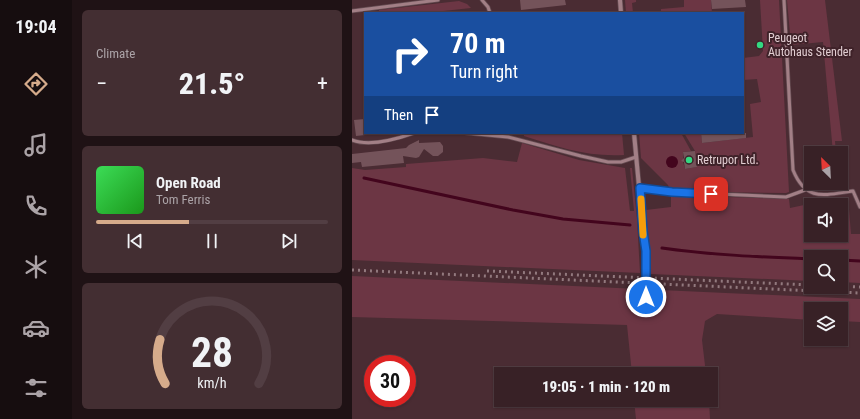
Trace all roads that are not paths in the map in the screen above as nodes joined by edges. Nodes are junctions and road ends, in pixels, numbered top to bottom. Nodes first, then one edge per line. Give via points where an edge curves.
1 (438, 0) edge
2 (482, 0) edge
3 (620, 0) edge
4 (784, 0) edge
5 (352, 11) edge
6 (490, 12) edge
7 (621, 12) edge
8 (411, 134) edge
9 (482, 134) edge
10 (505, 134) edge
11 (634, 134) edge
12 (508, 137) junction
13 (352, 140) edge
14 (636, 157) junction
15 (640, 188) junction
16 (804, 189) edge
17 (805, 190) joint
18 (860, 207) edge
19 (646, 297) dead end

1 - 5 lane
2 - 6 lane
3 - 7 street
4 - 16 lane via 793,170
8 - 13 lane via 396,139 360,143
9 - 12 lane
10 - 12 lane
11 - 14 street
12 - 14 lane via 608,162 621,162
14 - 15 street
15 - 17 lane via 672,192 786,197
15 - 19 street via 646,251
17 - 18 lane via 819,194 853,191

